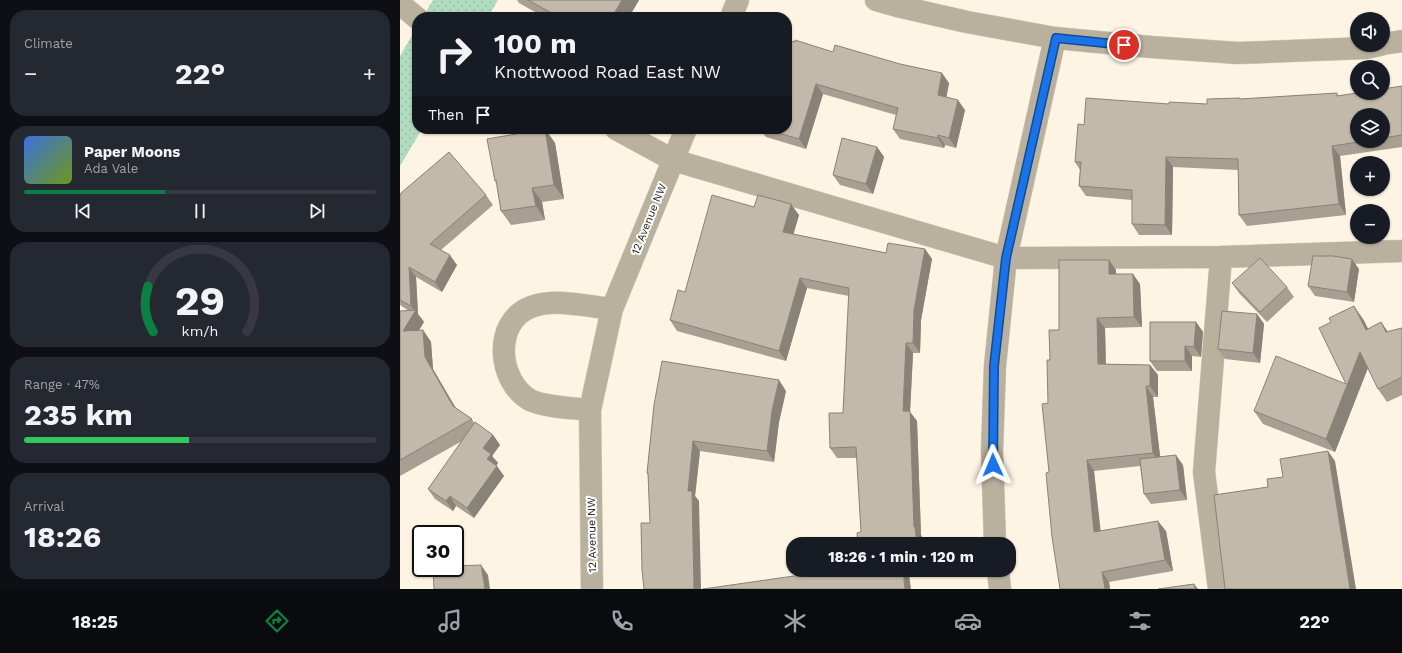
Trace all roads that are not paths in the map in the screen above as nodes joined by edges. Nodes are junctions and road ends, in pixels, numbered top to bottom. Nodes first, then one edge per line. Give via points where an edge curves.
1 (738, 0) edge
2 (876, 0) edge
3 (400, 4) edge
4 (733, 12) edge
5 (412, 14) edge
6 (1056, 38) junction
7 (1402, 41) edge
8 (1390, 43) edge
9 (1350, 49) edge
10 (625, 134) edge
11 (684, 134) edge
12 (673, 160) junction
13 (1402, 251) edge
14 (1221, 257) junction
15 (1006, 258) junction
16 (612, 309) junction
17 (590, 410) junction
18 (995, 537) edge
19 (999, 577) edge
20 (592, 589) edge
21 (1000, 589) edge
22 (1219, 589) edge

1 - 4 street
2 - 6 street via 967,22
3 - 5 street
6 - 9 street via 1238,53
6 - 15 street
7 - 8 street
10 - 12 street
11 - 12 street, 12 Avenue NW
12 - 15 street
12 - 16 street, 12 Avenue NW
13 - 14 street
14 - 15 street
14 - 22 street via 1204,472
15 - 18 street via 994,366 992,450
16 - 17 street, 12 Avenue NW
16 - 17 street via 550,302 530,308 514,318 505,336 504,359 510,378 522,394 532,401 544,404
17 - 20 street, 12 Avenue NW
19 - 21 street

